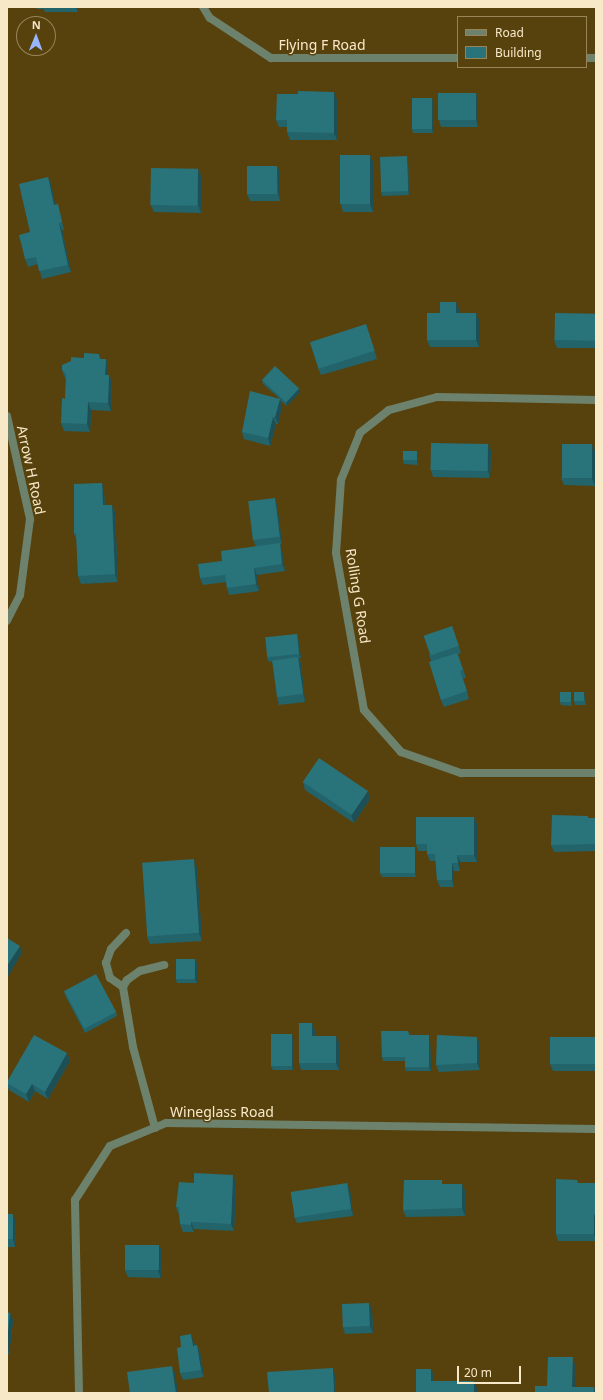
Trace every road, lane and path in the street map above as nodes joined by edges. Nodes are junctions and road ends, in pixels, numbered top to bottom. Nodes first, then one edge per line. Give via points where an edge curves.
1 (203, 7) edge
2 (457, 58) edge
3 (596, 400) edge
4 (7, 416) edge
5 (7, 621) edge
6 (596, 773) edge
7 (126, 933) dead end
8 (164, 965) dead end
9 (123, 987) junction
10 (155, 1128) junction
11 (596, 1130) edge
12 (79, 1393) edge

1 - 2 street, Flying F Road via 210,18 271,58
3 - 6 street, Rolling G Road via 437,397 389,410 360,433 341,480 336,553 364,710 401,752 460,773
4 - 5 street, Arrow H Road via 30,520 20,595
7 - 9 street via 111,949 106,963 110,978
8 - 9 street via 140,971 127,980
9 - 10 street via 133,1047
10 - 11 street, Wineglass Road via 166,1123
10 - 12 street, Wineglass Road via 110,1146 75,1200

